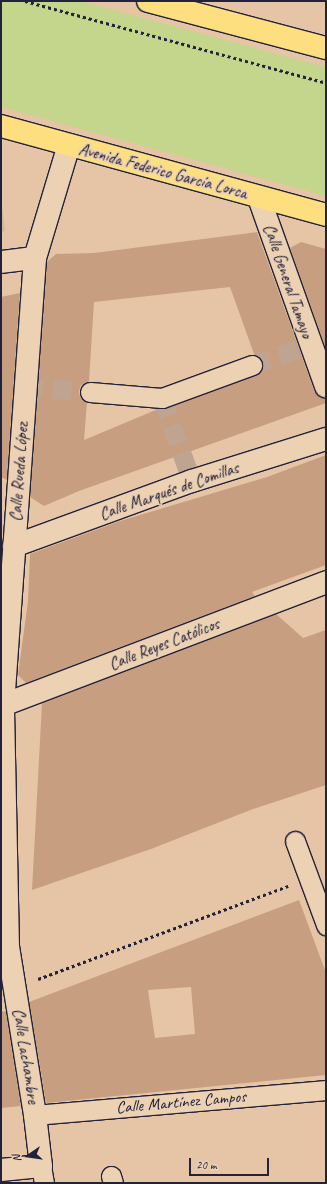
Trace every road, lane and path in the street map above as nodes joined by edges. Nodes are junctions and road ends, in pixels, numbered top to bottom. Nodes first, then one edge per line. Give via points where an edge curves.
1 (25, 1) edge
2 (148, 1) edge
3 (326, 48) edge
4 (326, 83) edge
5 (1, 126) edge
6 (69, 145) junction
7 (259, 198) junction
8 (326, 215) edge
9 (35, 258) junction
10 (1, 262) edge
11 (252, 365) tunnel mouth
12 (326, 386) edge
13 (90, 392) tunnel mouth
14 (326, 439) edge
15 (14, 546) junction
16 (326, 582) edge
17 (2, 705) edge
18 (295, 841) dead end
19 (309, 879) junction
20 (326, 925) edge
21 (8, 947) joint
22 (14, 988) junction
23 (326, 1090) edge
24 (36, 1115) junction
25 (1, 1170) edge
26 (43, 1174) edge

1 - 4 path
2 - 3 main road
5 - 6 main road, Avenida Federico García Lorca
6 - 7 main road, Avenida Federico García Lorca
6 - 9 street, Calle Rueda López
7 - 8 main road, Avenida Federico García Lorca
7 - 12 street, Calle General Tamayo
9 - 10 street
9 - 15 street, Calle Rueda López
11 - 13 street via 162,398
14 - 15 street, Calle Marqués de Comillas via 192,481
15 - 17 street, Calle Rueda López
16 - 17 street, Calle Reyes Católicos
17 - 21 street, Calle Rueda López
18 - 19 street
19 - 20 street
19 - 22 path
21 - 22 street, Calle Lachambre
22 - 24 street, Calle Lachambre
23 - 24 street, Calle Martínez Campos
24 - 26 street, Calle Lachambre
25 - 26 street

